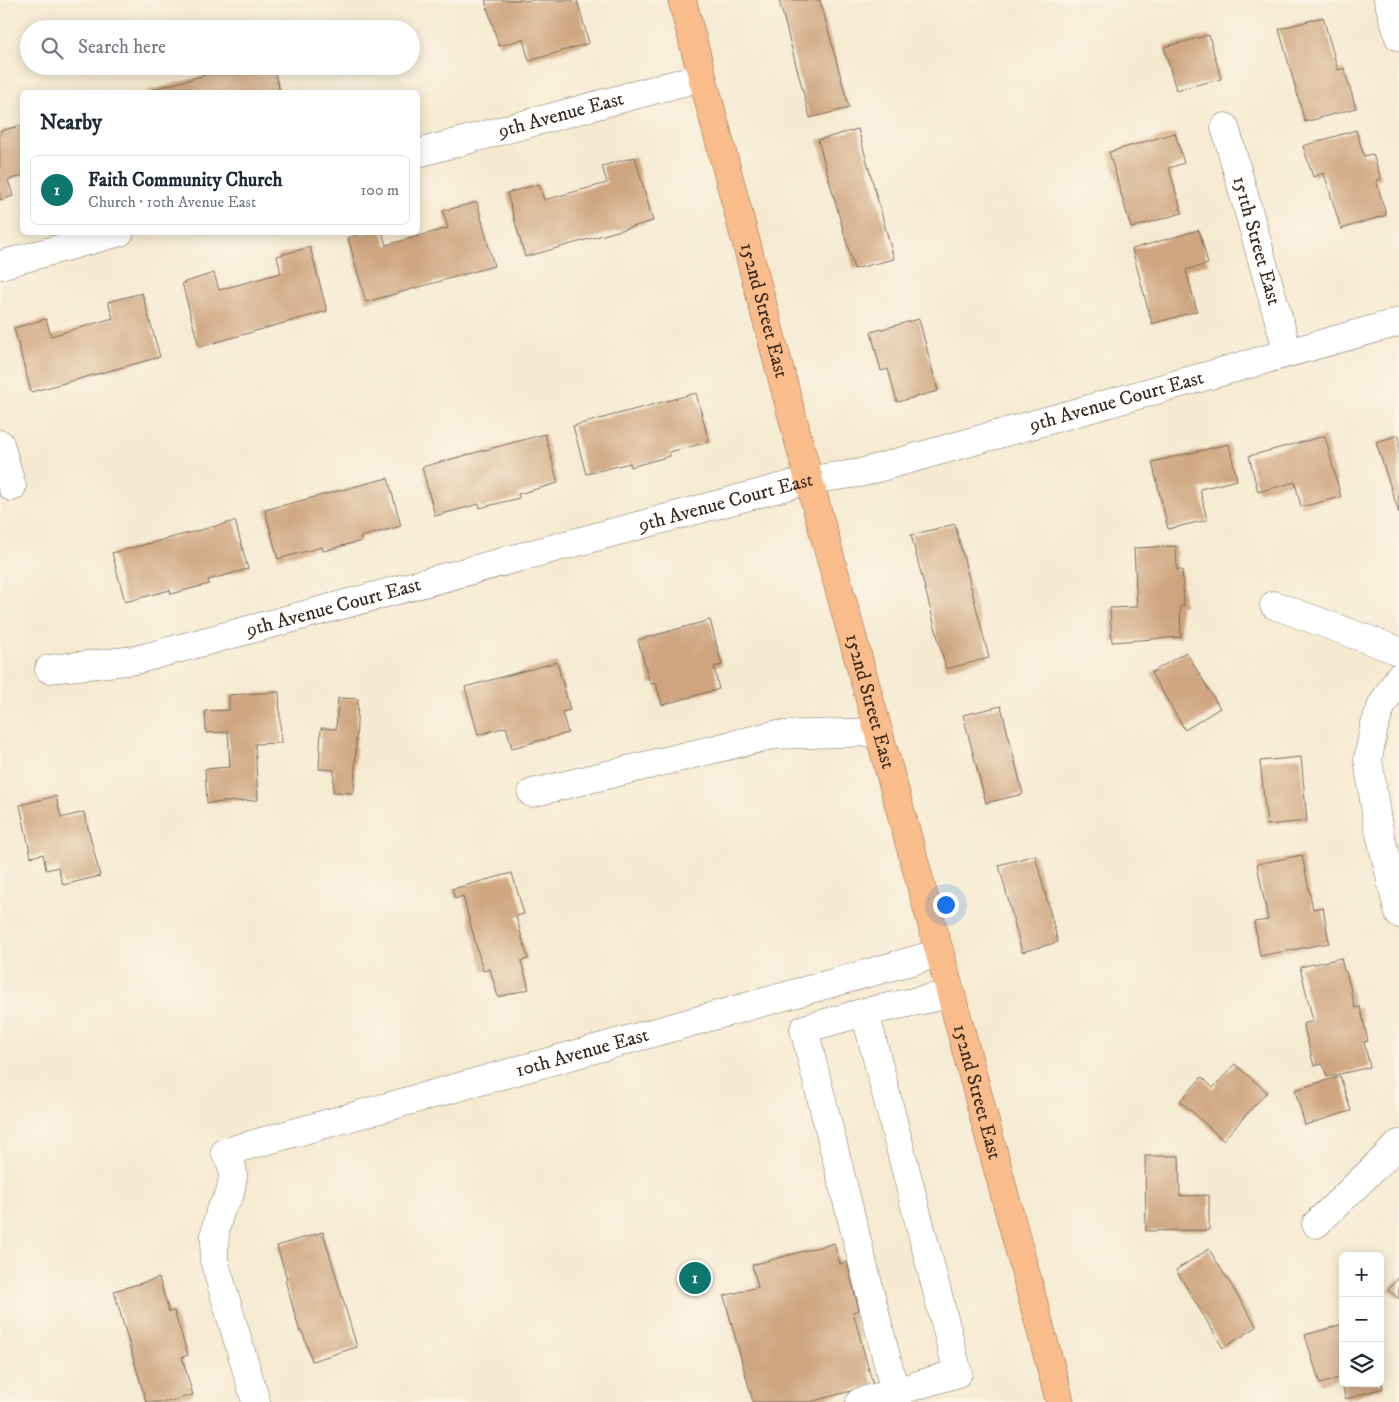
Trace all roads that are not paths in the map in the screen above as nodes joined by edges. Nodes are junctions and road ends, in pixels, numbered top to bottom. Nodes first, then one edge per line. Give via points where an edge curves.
1 (682, 0) edge
2 (1388, 0) edge
3 (1399, 37) edge
4 (702, 77) junction
5 (1225, 127) dead end
6 (420, 152) edge
7 (109, 235) edge
8 (0, 265) edge
9 (1399, 322) edge
10 (1288, 353) junction
11 (0, 444) edge
12 (809, 480) junction
13 (12, 488) dead end
14 (1274, 605) dead end
15 (1399, 651) edge
16 (49, 669) dead end
17 (1399, 677) edge
18 (879, 732) junction
19 (532, 794) dead end
20 (1399, 914) edge
21 (940, 953) junction
22 (951, 994) junction
23 (865, 1012) junction
24 (1399, 1144) edge
25 (1316, 1224) dead end
26 (895, 1392) junction
27 (1057, 1401) edge
28 (256, 1402) edge
29 (860, 1402) edge

1 - 4 main road, 152nd Street East
2 - 3 street
4 - 6 street, 9th Avenue East
4 - 12 main road, 152nd Street East
5 - 10 street, 151th Street East
7 - 8 street
9 - 10 street, 9th Avenue Court East
10 - 12 street, 9th Avenue Court East via 860,473
11 - 13 street
12 - 16 street, 9th Avenue Court East via 136,660
12 - 18 main road, 152nd Street East
14 - 15 street
17 - 20 street via 1382,705 1368,758 1377,821
18 - 19 street via 773,735
18 - 21 main road, 152nd Street East
21 - 22 main road, 152nd Street East
21 - 28 street, 10th Avenue East via 225,1152 232,1166 232,1176 230,1194 220,1211 215,1232 214,1260
22 - 23 street
22 - 27 main road, 152nd Street East
23 - 26 street via 804,1029
23 - 26 street via 958,1374
24 - 25 street
26 - 29 street

